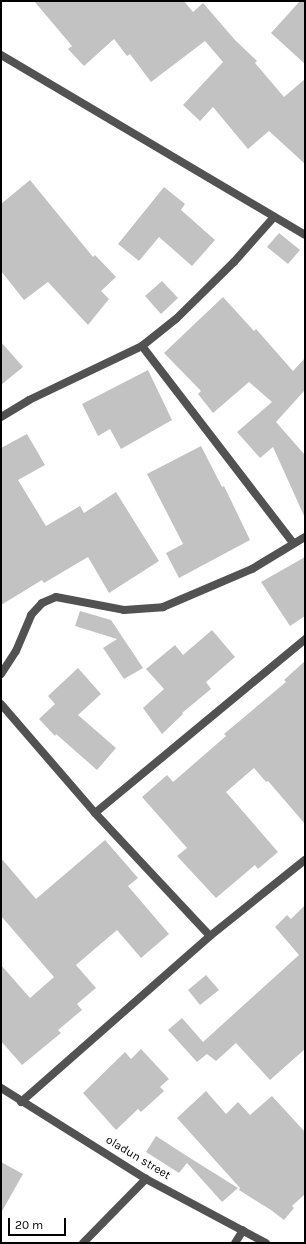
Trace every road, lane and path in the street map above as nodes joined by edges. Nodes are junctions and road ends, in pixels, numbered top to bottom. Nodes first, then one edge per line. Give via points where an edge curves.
1 (1, 56) edge
2 (274, 217) junction
3 (305, 235) edge
4 (142, 346) junction
5 (1, 417) edge
6 (305, 537) edge
7 (294, 544) junction
8 (305, 639) edge
9 (1, 674) edge
10 (1, 704) edge
11 (95, 813) junction
12 (305, 860) edge
13 (210, 936) junction
14 (1, 1088) edge
15 (21, 1102) junction
16 (146, 1179) junction
17 (243, 1230) junction
18 (83, 1243) edge
19 (235, 1243) edge
20 (266, 1243) edge

1 - 2 street
2 - 3 street
2 - 4 street via 234,262 186,309
4 - 5 street via 29,400
4 - 7 street
6 - 7 street
7 - 9 street via 252,569 164,607 124,610 56,597 42,603 31,616 16,651
8 - 11 street
10 - 11 street
11 - 13 street
12 - 13 street
13 - 15 street
14 - 15 street, oladun street
15 - 16 street, oladun street
16 - 17 street, oladun street
16 - 18 street
17 - 19 street
17 - 20 street, oladun street

